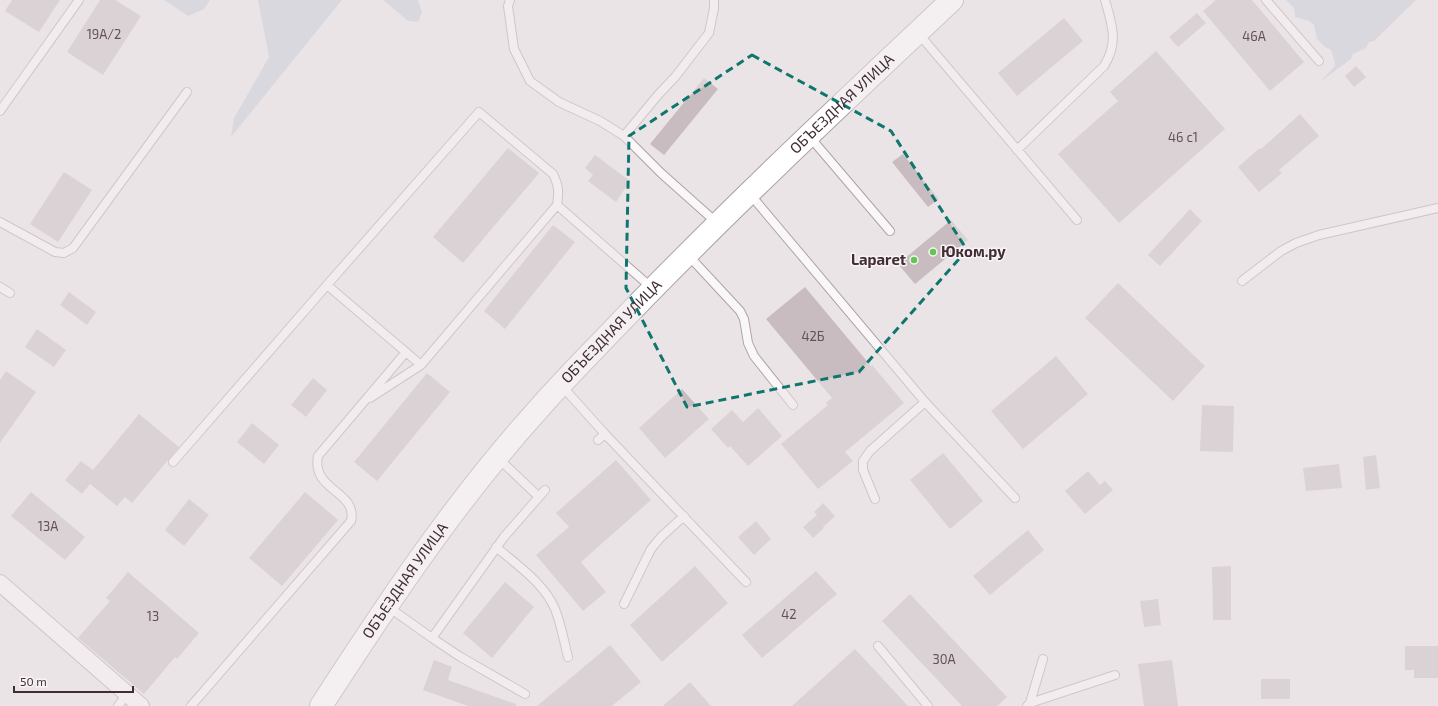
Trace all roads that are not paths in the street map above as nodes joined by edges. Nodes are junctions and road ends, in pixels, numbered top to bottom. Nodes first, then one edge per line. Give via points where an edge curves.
1 (79, 0) edge
2 (510, 0) edge
3 (714, 0) edge
4 (952, 0) edge
5 (1105, 0) edge
6 (1266, 0) edge
7 (918, 33) junction
8 (1319, 61) dead end
9 (187, 92) dead end
10 (0, 111) edge
11 (808, 135) junction
12 (624, 136) junction
13 (1017, 150) junction
14 (749, 192) junction
15 (557, 205) junction
16 (1438, 208) edge
17 (1077, 220) dead end
18 (0, 222) edge
19 (717, 224) junction
20 (890, 231) dead end
21 (687, 254) junction
22 (1242, 281) dead end
23 (327, 285) junction
24 (0, 287) edge
25 (652, 289) junction
26 (10, 293) dead end
27 (406, 352) junction
28 (421, 364) junction
29 (561, 384) junction
30 (925, 402) junction
31 (363, 403) junction
32 (793, 405) dead end
33 (606, 434) junction
34 (598, 440) dead end
35 (497, 457) junction
36 (173, 462) dead end
37 (1014, 498) dead end
38 (875, 499) dead end
39 (684, 516) junction
40 (496, 547) junction
41 (746, 582) dead end
42 (0, 583) edge
43 (624, 604) dead end
44 (387, 605) junction
45 (432, 638) junction
46 (878, 646) dead end
47 (568, 657) dead end
48 (1043, 659) dead end
49 (1115, 675) dead end
50 (525, 694) dead end
51 (122, 700) edge
52 (1029, 704) edge
53 (140, 706) edge
54 (191, 706) edge
55 (321, 706) edge
56 (928, 706) edge

1 - 10 lane
2 - 12 lane via 508,6 514,49 530,81 559,102 600,121
3 - 12 lane via 708,33 675,77
4 - 7 main road, ОБЪЕЗДНАЯ УЛИЦА
5 - 13 lane via 1114,39 1108,60
6 - 8 lane
7 - 11 main road, ОБЪЕЗДНАЯ УЛИЦА
7 - 13 lane
9 - 18 lane via 73,248 64,253 55,252
11 - 14 main road, ОБЪЕЗДНАЯ УЛИЦА
11 - 20 lane
12 - 19 lane
13 - 17 lane
14 - 19 main road, ОБЪЕЗДНАЯ УЛИЦА
14 - 30 lane
15 - 23 lane via 558,183 553,174 479,112
15 - 25 lane
15 - 28 lane
16 - 22 lane via 1319,235 1296,243 1281,251
19 - 21 main road, ОБЪЕЗДНАЯ УЛИЦА
21 - 25 main road, ОБЪЕЗДНАЯ УЛИЦА
21 - 32 lane via 740,311 754,356
23 - 27 lane
23 - 36 lane
24 - 26 lane
25 - 29 main road, ОБЪЕЗДНАЯ УЛИЦА
27 - 28 lane
27 - 31 lane
28 - 31 lane
29 - 33 lane
29 - 35 main road, ОБЪЕЗДНАЯ УЛИЦА
30 - 37 lane
30 - 38 lane via 870,451 863,461 863,470
31 - 54 lane via 318,456 316,464 320,478 348,503 351,521
33 - 34 lane
33 - 39 lane
35 - 40 lane via 541,493
35 - 44 main road, ОБЪЕЗДНАЯ УЛИЦА
39 - 41 lane
39 - 43 lane via 651,549
40 - 45 lane
40 - 47 lane via 533,579 547,595 555,609
42 - 51 street
44 - 45 lane
44 - 55 main road, ОБЪЕЗДНАЯ УЛИЦА
45 - 50 lane
46 - 56 lane
48 - 52 lane
49 - 52 lane
51 - 53 street

